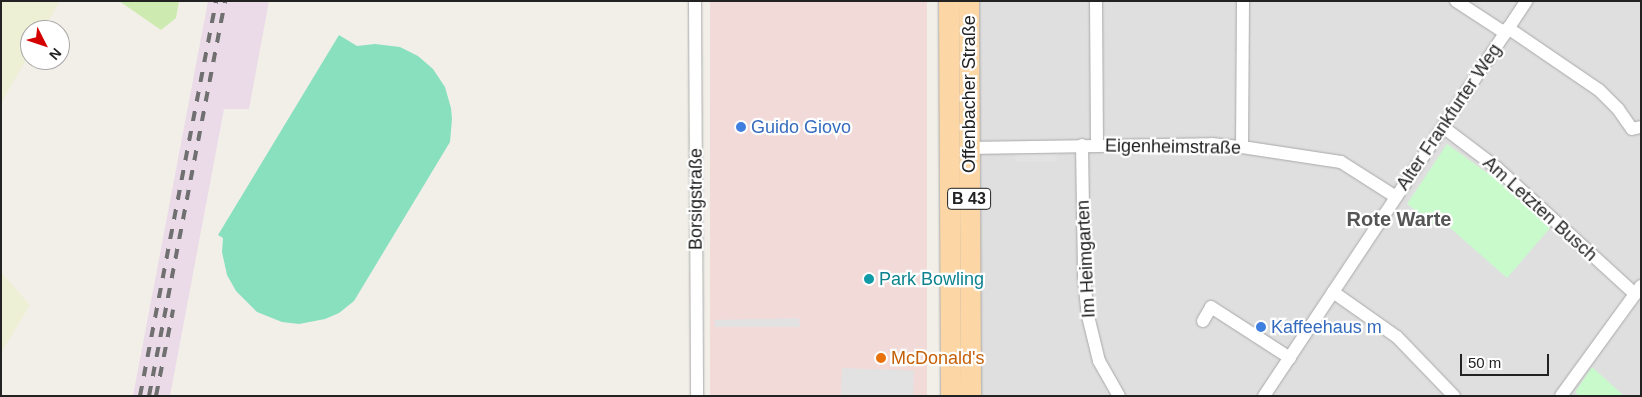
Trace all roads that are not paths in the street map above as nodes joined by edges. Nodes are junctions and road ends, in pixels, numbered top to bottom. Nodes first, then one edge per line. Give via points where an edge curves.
1 (695, 1) edge
2 (949, 1) edge
3 (969, 1) edge
4 (1096, 1) edge
5 (1243, 1) edge
6 (1456, 1) edge
7 (1526, 1) edge
8 (1507, 31) junction
9 (1443, 127) junction
10 (1641, 127) edge
11 (1082, 145) junction
12 (1097, 145) junction
13 (1242, 147) junction
14 (968, 148) junction
15 (1396, 197) junction
16 (1638, 290) edge
17 (1333, 292) junction
18 (1203, 321) dead end
19 (1290, 358) junction
20 (697, 396) edge
21 (951, 396) edge
22 (971, 396) edge
23 (1119, 396) edge
24 (1264, 396) edge
25 (1454, 396) edge
26 (1561, 396) edge

1 - 20 street, Borsigstraße
2 - 21 main road, Offenbacher Straße / B 43
3 - 14 main road, Offenbacher Straße / B 43
4 - 12 street
5 - 13 street
6 - 8 street
7 - 8 street, Alter Frankfurter Weg
8 - 9 street, Alter Frankfurter Weg
8 - 10 street via 1598,90 1618,109 1632,129
9 - 15 street, Alter Frankfurter Weg
9 - 16 street, Am Letzten Busch via 1497,168
11 - 12 street, Eigenheimstraße
11 - 14 street, Eigenheimstraße
11 - 23 street, Im Heimgarten via 1084,279 1088,316 1099,361
12 - 13 street, Eigenheimstraße via 1212,144
13 - 15 street, Eigenheimstraße via 1341,162
14 - 22 main road, Offenbacher Straße / B 43
15 - 17 street, Alter Frankfurter Weg
16 - 26 street
17 - 19 street, Alter Frankfurter Weg
17 - 25 street via 1398,337
18 - 19 street via 1211,307
19 - 24 street, Alter Frankfurter Weg

